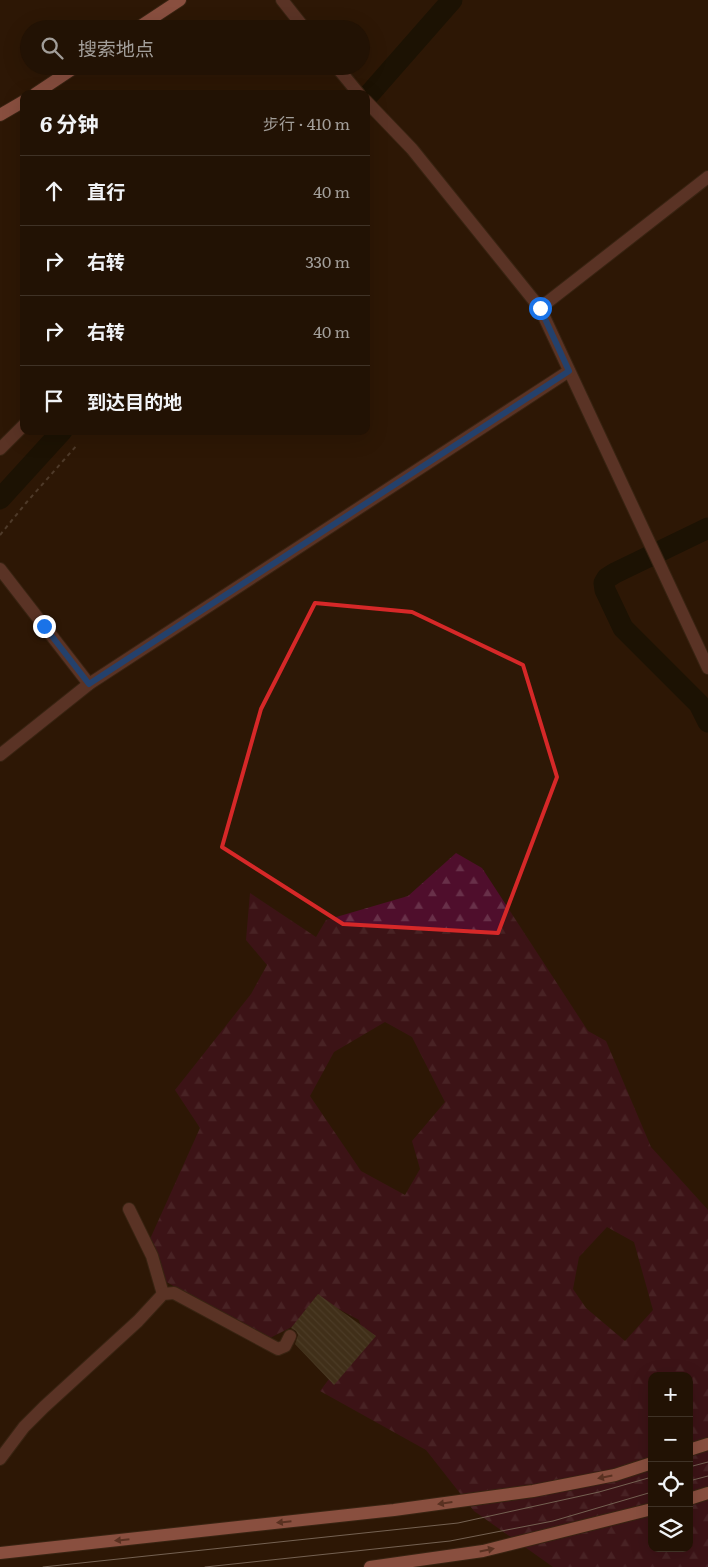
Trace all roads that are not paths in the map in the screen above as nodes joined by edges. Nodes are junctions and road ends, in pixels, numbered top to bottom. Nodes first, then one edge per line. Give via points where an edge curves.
1 (180, 0) edge
2 (282, 0) edge
3 (150, 20) edge
4 (298, 20) edge
5 (63, 75) edge
6 (343, 75) edge
7 (40, 90) edge
8 (355, 90) edge
9 (20, 103) edge
10 (370, 105) edge
11 (0, 115) edge
12 (708, 177) edge
13 (540, 308) junction
14 (569, 371) junction
15 (20, 429) edge
16 (0, 449) edge
17 (0, 569) edge
18 (708, 668) edge
19 (89, 684) junction
20 (0, 755) edge
21 (129, 1209) dead end
22 (163, 1294) junction
23 (290, 1336) dead end
24 (708, 1444) edge
25 (693, 1449) edge
26 (0, 1458) edge
27 (648, 1464) edge
28 (708, 1493) edge
29 (693, 1498) edge
30 (648, 1511) edge
31 (0, 1553) edge
32 (370, 1567) edge

1 - 3 main road
2 - 4 street
5 - 7 main road
6 - 8 street
9 - 11 main road
10 - 13 street via 412,148
12 - 13 street
13 - 14 street
14 - 18 street
14 - 19 street
15 - 16 street
17 - 19 street
19 - 20 street
21 - 22 street via 152,1256
22 - 23 street via 174,1293 278,1349
22 - 26 street via 24,1427
24 - 25 main road
27 -> 31 main road via 615,1475 542,1489 424,1506
28 - 29 main road
32 -> 30 main road via 483,1552

